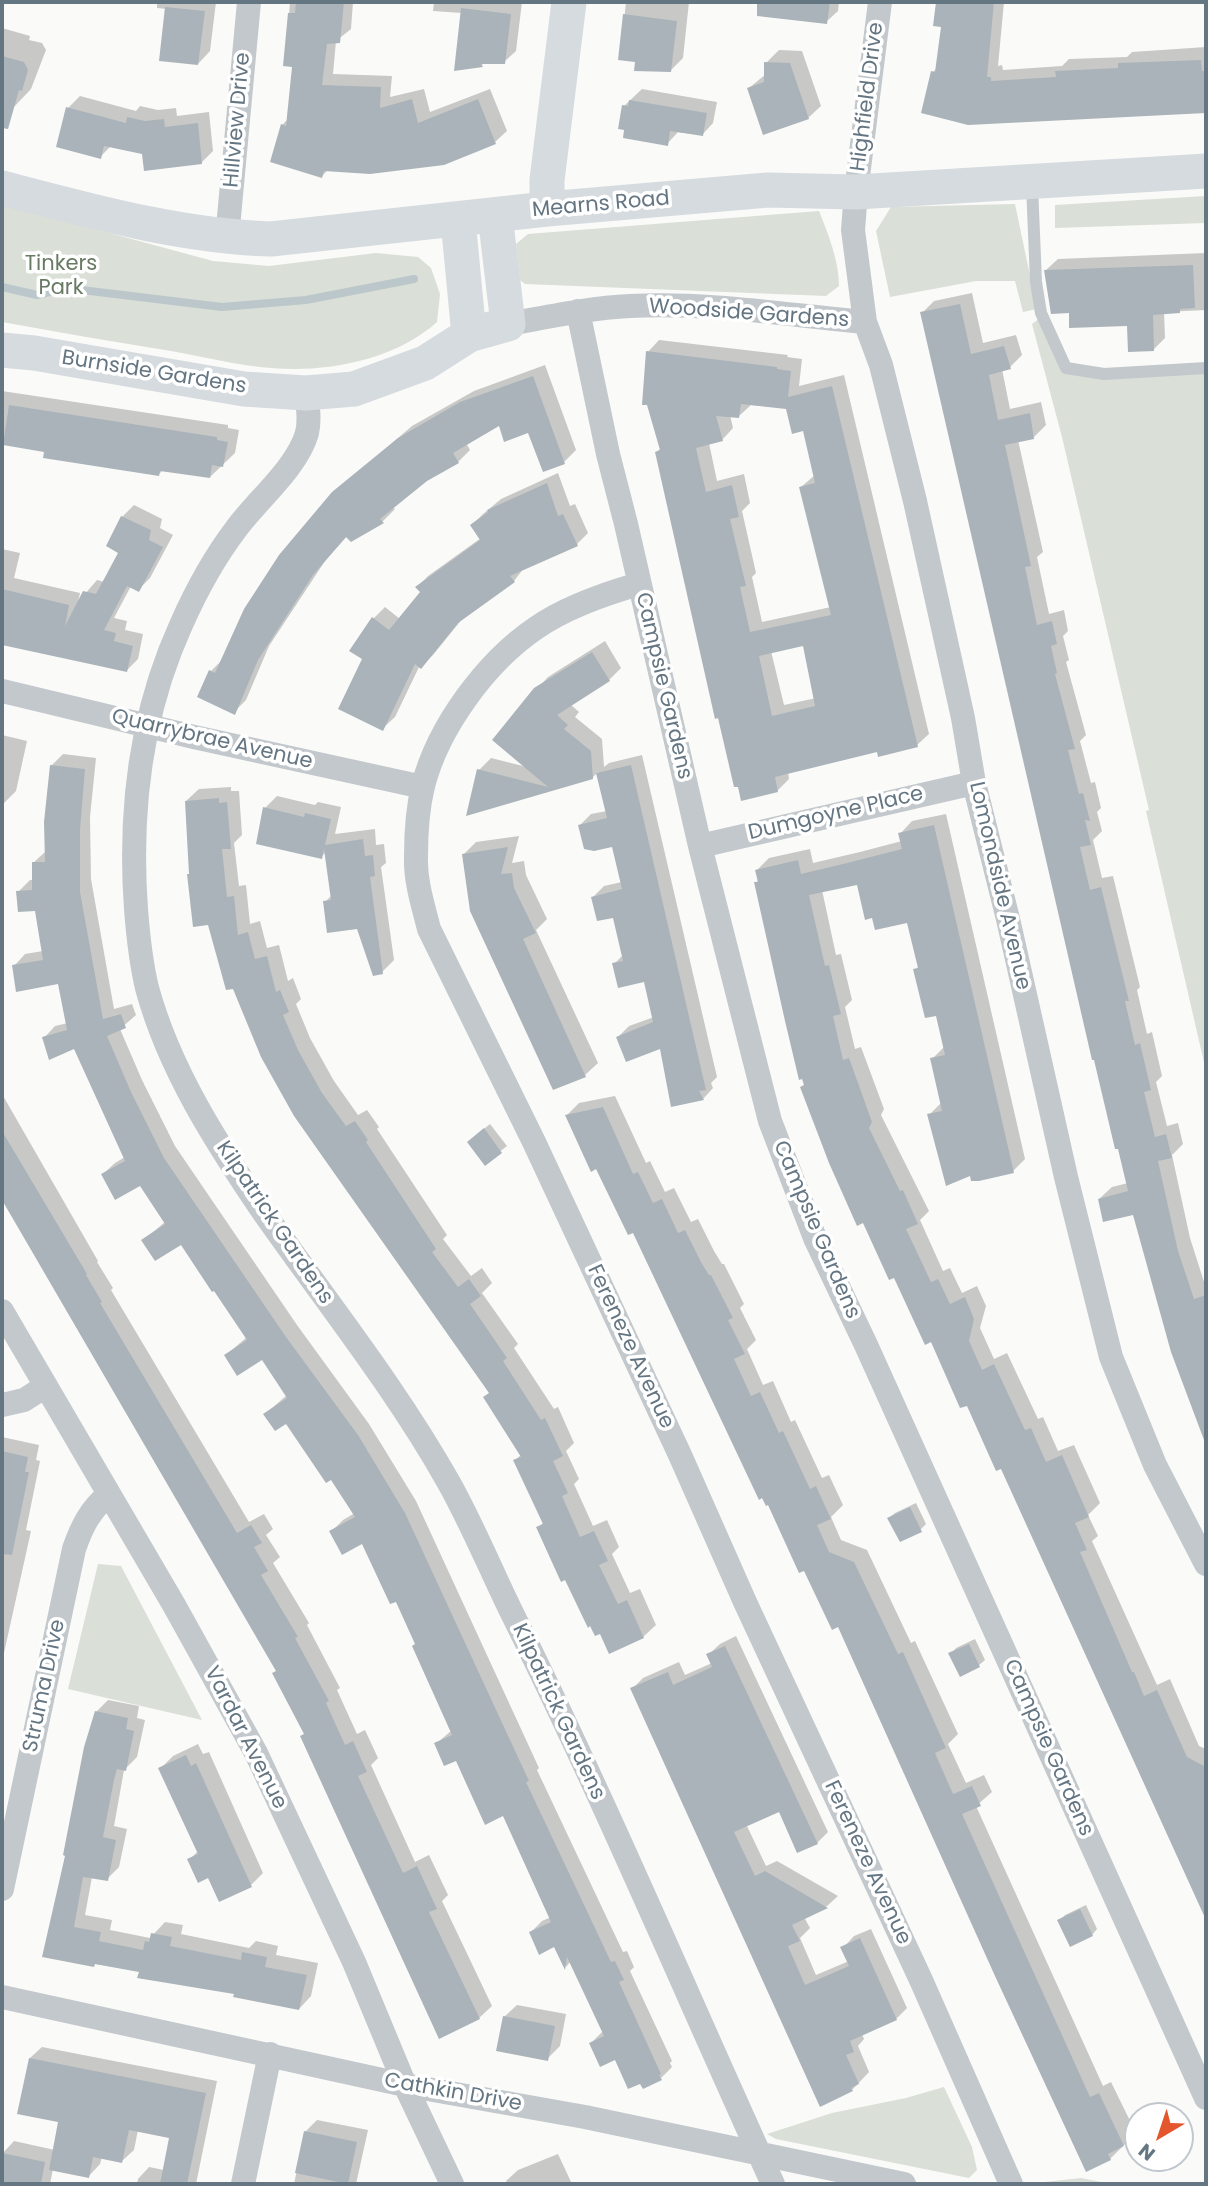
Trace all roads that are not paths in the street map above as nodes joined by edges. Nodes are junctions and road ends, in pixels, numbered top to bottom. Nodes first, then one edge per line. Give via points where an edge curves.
1 (248, 2) edge
2 (569, 2) edge
3 (880, 2) edge
4 (1206, 171) edge
5 (1031, 181) junction
6 (2, 188) edge
7 (856, 192) junction
8 (547, 209) junction
9 (495, 215) junction
10 (458, 220) junction
11 (227, 237) junction
12 (578, 311) junction
13 (865, 322) junction
14 (508, 324) junction
15 (469, 335) junction
16 (2, 350) edge
17 (1206, 368) edge
18 (306, 393) junction
19 (639, 584) junction
20 (2, 691) edge
21 (148, 726) junction
22 (974, 783) junction
23 (423, 787) junction
24 (700, 846) junction
25 (2, 1311) edge
26 (46, 1386) junction
27 (2, 1405) edge
28 (108, 1494) junction
29 (1206, 1564) edge
30 (2, 1889) edge
31 (2, 1997) edge
32 (270, 2054) junction
33 (405, 2085) junction
34 (1206, 2098) edge
35 (758, 2153) junction
36 (243, 2184) edge
37 (452, 2184) edge
38 (773, 2184) edge
39 (904, 2184) edge
40 (1011, 2184) edge

1 - 11 street, Hillview Drive
2 - 8 street
3 - 7 street, Highfield Drive
4 - 5 street, Mearns Road
5 - 7 street, Mearns Road
5 - 17 lane via 1041,313 1066,368 1104,374
6 - 11 street, Mearns Road via 125,220
7 - 8 street, Mearns Road via 768,190
7 - 13 street, Lomondside Avenue via 853,230
8 - 9 street, Mearns Road
9 - 10 street, Mearns Road
9 - 14 street
10 - 11 street, Mearns Road via 271,239
10 - 15 street
12 - 13 street, Woodside Gardens via 707,307
12 - 14 street, Woodside Gardens
12 - 19 street, Campsie Gardens
13 - 22 street, Lomondside Avenue via 881,365 915,502
14 - 15 street
15 - 18 street via 425,363 382,380 354,389
16 - 18 street, Burnside Gardens via 244,389
18 - 21 street, Kilpatrick Gardens via 306,438 292,462 234,531 197,592 164,665
19 - 23 street, Fereneze Avenue via 574,607 508,649 459,709
19 - 24 street, Campsie Gardens
20 - 21 street, Quarrybrae Avenue
21 - 23 street, Quarrybrae Avenue
21 - 35 street, Kilpatrick Gardens via 134,810 136,906 148,989 176,1065 233,1168 378,1373 451,1487 541,1671
22 - 24 street, Dumgoyne Place
22 - 29 street, Lomondside Avenue via 1111,1357 1155,1465
23 - 40 street, Fereneze Avenue via 416,857 429,929 680,1455
24 - 34 street, Campsie Gardens via 770,1121 796,1191
25 - 26 street, Vardar Avenue
26 - 27 street via 23,1400
26 - 28 street, Vardar Avenue
28 - 30 street, Struma Drive via 83,1523 74,1549
28 - 33 street, Vardar Avenue via 256,1753 354,1962
31 - 32 street, Cathkin Drive
32 - 33 street, Cathkin Drive
32 - 36 street
33 - 35 street, Cathkin Drive
33 - 37 street, Vardar Avenue
35 - 38 street, Kilpatrick Gardens
35 - 39 street, Cathkin Drive

